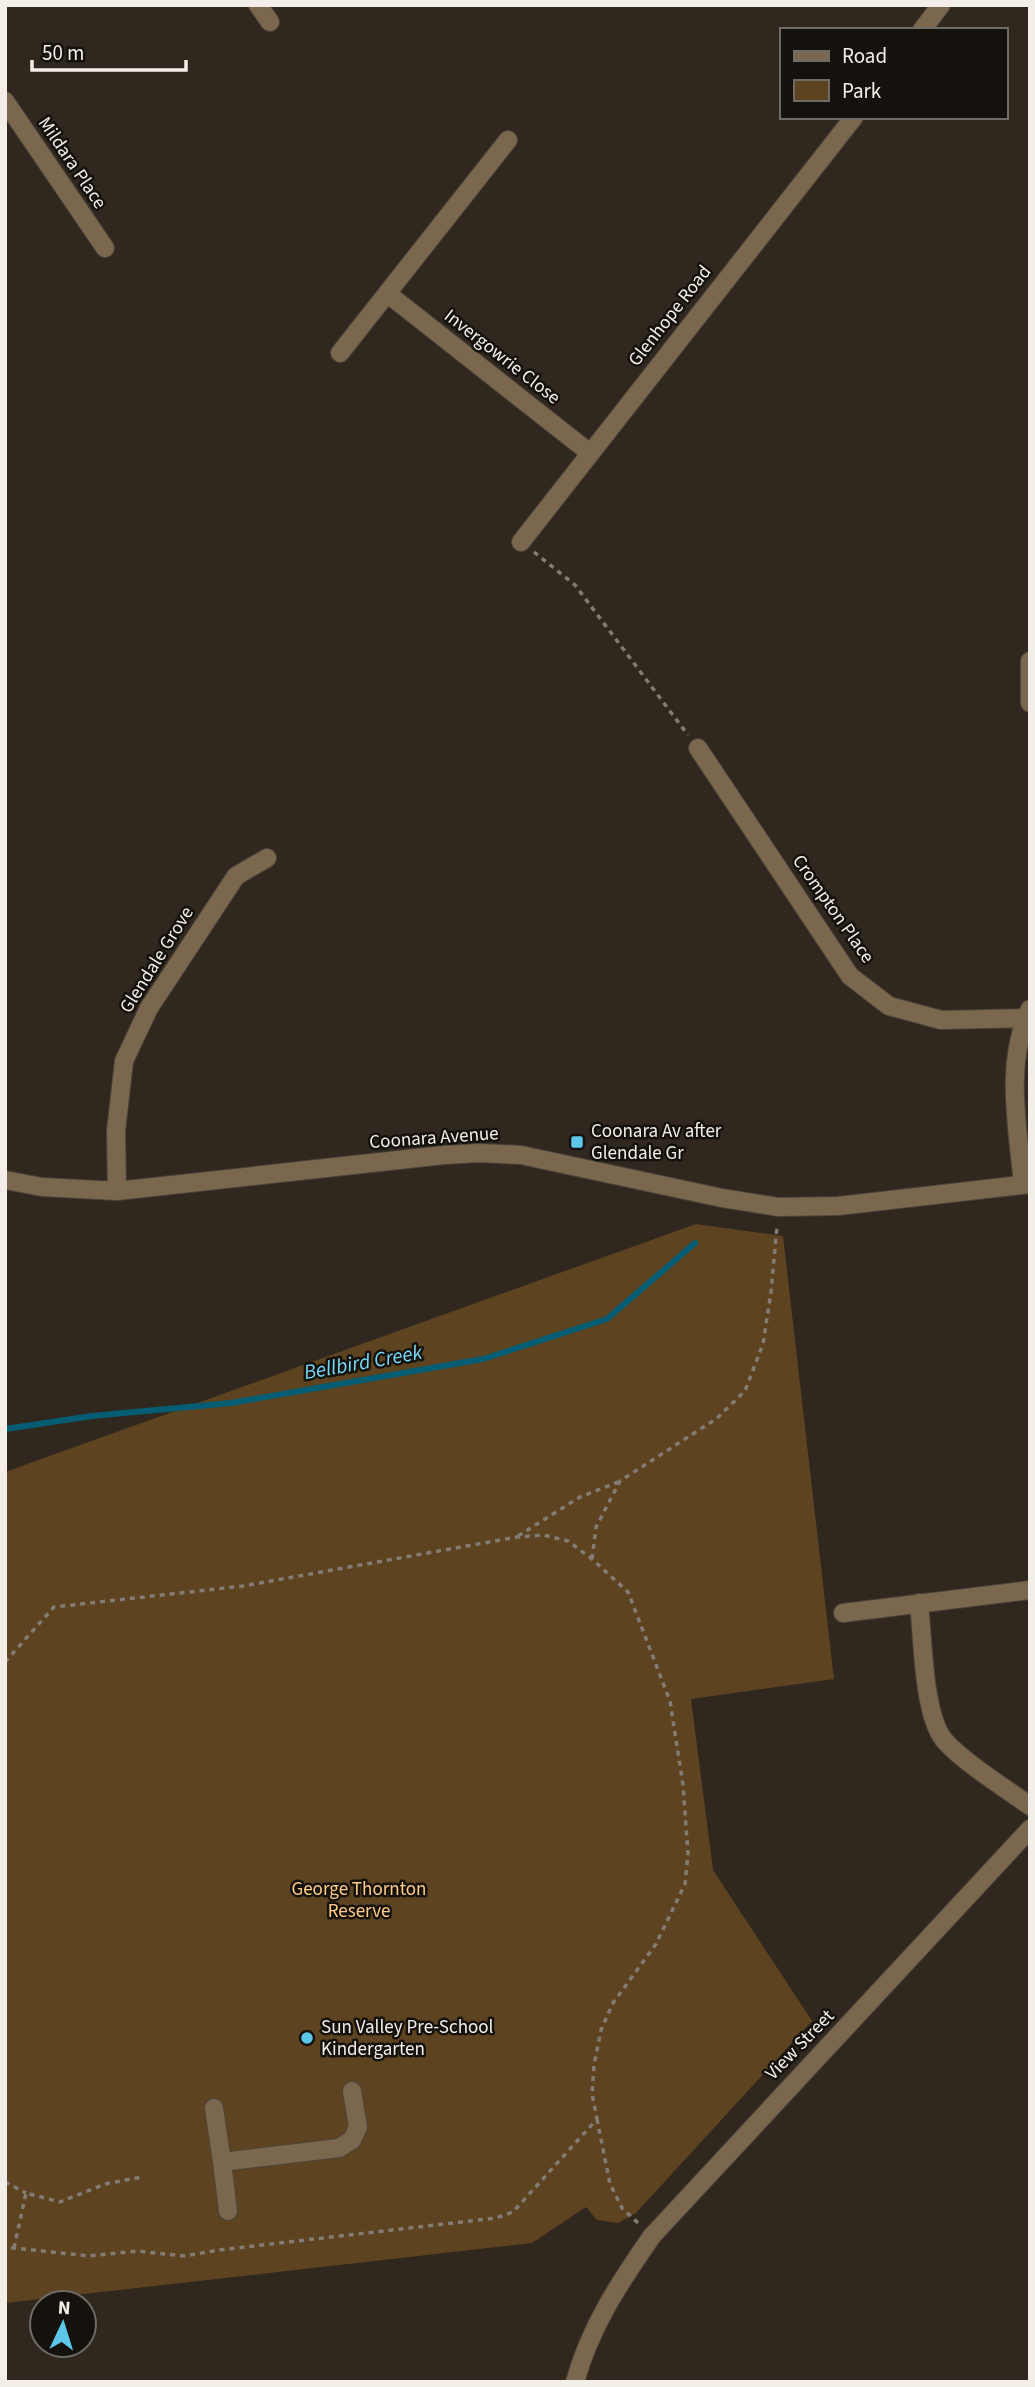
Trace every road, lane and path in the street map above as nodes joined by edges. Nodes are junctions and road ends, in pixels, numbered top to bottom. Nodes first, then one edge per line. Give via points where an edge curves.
1 (258, 5) edge
2 (942, 5) edge
3 (270, 22) dead end
4 (924, 28) edge
5 (5, 101) edge
6 (851, 119) edge
7 (508, 140) dead end
8 (105, 248) dead end
9 (387, 294) junction
10 (340, 353) dead end
11 (590, 453) junction
12 (521, 542) joint
13 (1030, 660) edge
14 (1030, 703) edge
15 (698, 748) joint
16 (267, 858) dead end
17 (1028, 1013) edge
18 (5, 1180) edge
19 (1026, 1184) edge
20 (117, 1191) junction
21 (778, 1207) junction
22 (620, 1481) junction
23 (517, 1537) junction
24 (593, 1559) junction
25 (1030, 1590) edge
26 (919, 1603) junction
27 (843, 1613) dead end
28 (5, 1662) edge
29 (1030, 1806) edge
30 (1030, 1829) edge
31 (352, 2091) dead end
32 (214, 2108) dead end
33 (597, 2119) junction
34 (222, 2162) junction
35 (142, 2177) dead end
36 (5, 2182) edge
37 (26, 2193) junction
38 (229, 2211) dead end
39 (652, 2236) junction
40 (5, 2247) edge
41 (14, 2248) junction
42 (575, 2382) edge

1 - 3 street
2 - 4 street
5 - 8 street, Mildara Place
6 - 11 street, Glenhope Road
7 - 9 street
9 - 10 street
9 - 11 street, Invergowrie Close
11 - 12 street, Glenhope Road
12 - 15 path via 576,585
13 - 14 street
15 - 17 street, Crompton Place via 850,976 889,1006 941,1020
16 - 20 street, Glendale Grove via 236,876 149,1007 124,1061 116,1131
17 - 19 street via 1015,1077
18 - 20 street, Coonara Avenue
19 - 21 street, Coonara Avenue via 838,1206
20 - 21 street, Coonara Avenue via 479,1153 521,1155
21 - 22 path via 763,1344 745,1391 716,1419
22 - 23 path via 580,1497
22 - 24 path via 596,1527
23 - 24 path via 543,1535 568,1541
23 - 28 path via 243,1586 54,1607
24 - 33 path via 628,1592 670,1701 688,1854 685,1884 656,1944 612,2003 601,2030 593,2084
25 - 26 street
26 - 27 street
26 - 29 street via 936,1727 953,1748
30 - 39 street, View Street
31 - 34 street via 358,2127 352,2140 339,2148
32 - 34 street
33 - 39 path via 610,2185 622,2208
33 - 41 path via 513,2212 496,2218 185,2256 137,2251 89,2256
34 - 38 street
35 - 37 path via 105,2184 60,2202
36 - 37 path
37 - 41 path
39 - 42 street, View Street via 610,2297
40 - 41 path

